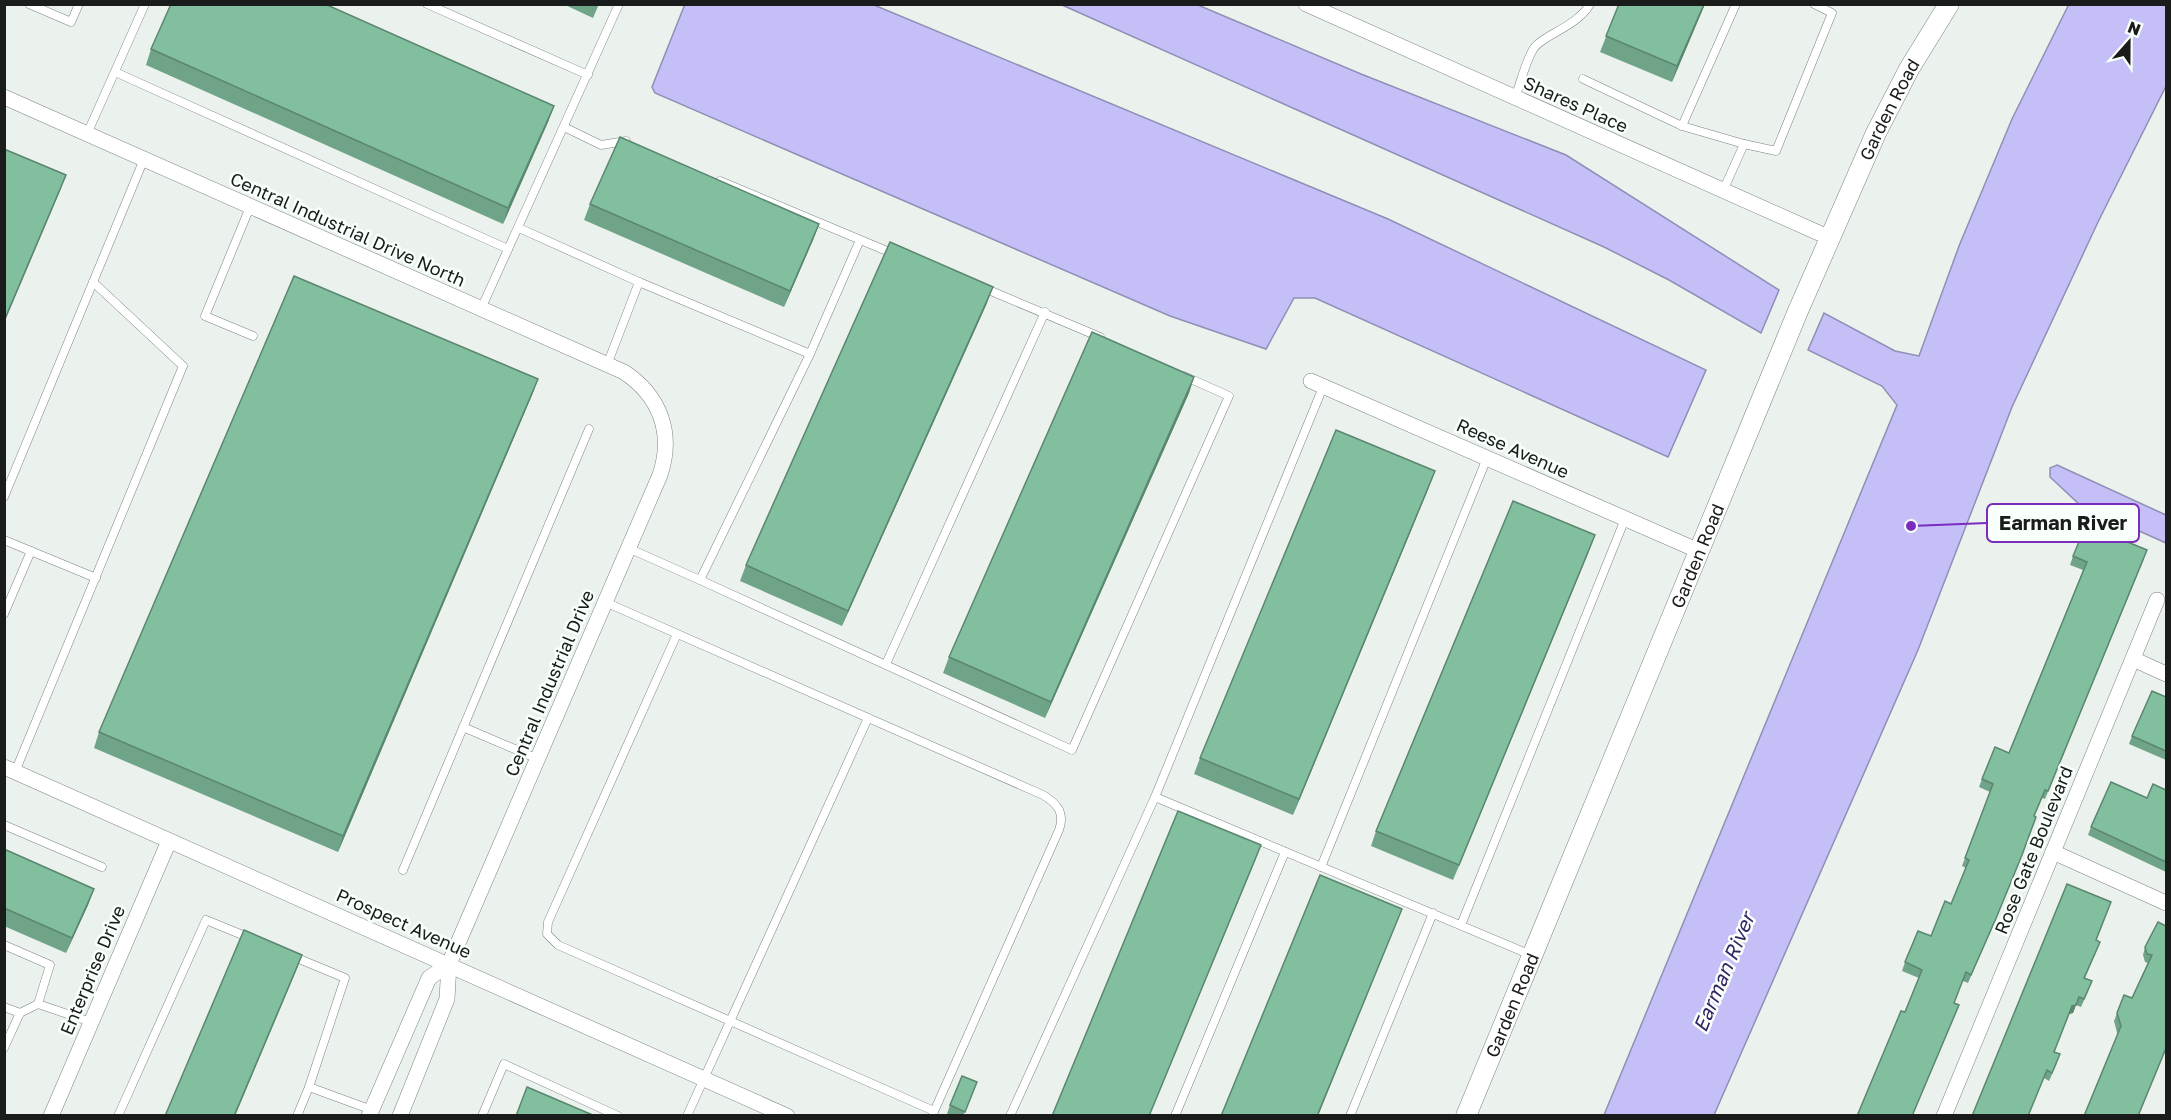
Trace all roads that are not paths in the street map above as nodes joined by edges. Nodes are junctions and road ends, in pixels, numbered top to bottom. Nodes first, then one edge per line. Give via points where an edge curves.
1 (28, 4) edge
2 (79, 4) edge
3 (146, 4) edge
4 (427, 4) edge
5 (619, 4) edge
6 (1590, 4) edge
7 (1736, 4) edge
8 (1814, 4) edge
9 (1949, 4) edge
10 (1308, 5) edge
11 (115, 72) junction
12 (588, 75) junction
13 (1583, 80) dead end
14 (4, 97) edge
15 (1515, 98) junction
16 (1682, 126) junction
17 (564, 128) junction
18 (87, 134) junction
19 (1744, 144) junction
20 (637, 146) edge
21 (144, 159) junction
22 (712, 177) edge
23 (1724, 191) junction
24 (250, 207) junction
25 (519, 228) junction
26 (1830, 238) junction
27 (860, 240) junction
28 (508, 249) junction
29 (903, 257) edge
30 (93, 282) junction
31 (639, 282) junction
32 (980, 287) edge
33 (481, 309) junction
34 (1045, 312) junction
35 (253, 336) dead end
36 (1110, 342) edge
37 (810, 354) junction
38 (607, 365) junction
39 (1175, 372) edge
40 (1311, 381) dead end
41 (1329, 389) junction
42 (661, 414) joint
43 (589, 429) dead end
44 (1486, 458) junction
45 (4, 497) edge
46 (1625, 519) junction
47 (4, 540) edge
48 (628, 548) junction
49 (31, 551) junction
50 (1699, 551) junction
51 (96, 578) junction
52 (700, 580) junction
53 (2157, 600) dead end
54 (605, 602) junction
55 (4, 614) edge
56 (677, 634) junction
57 (2133, 660) junction
58 (886, 664) junction
59 (2166, 674) edge
60 (867, 718) junction
61 (463, 727) junction
62 (538, 759) junction
63 (10, 770) edge
64 (1155, 797) junction
65 (4, 825) edge
66 (169, 840) junction
67 (1285, 852) junction
68 (2053, 852) junction
69 (102, 867) dead end
70 (1321, 867) junction
71 (403, 870) dead end
72 (2166, 903) edge
73 (1433, 914) junction
74 (1461, 926) junction
75 (260, 942) edge
76 (4, 945) edge
77 (281, 951) edge
78 (1532, 956) junction
79 (449, 964) junction
80 (38, 1004) junction
81 (4, 1007) edge
82 (20, 1013) junction
83 (732, 1020) junction
84 (91, 1022) junction
85 (4, 1048) edge
86 (704, 1078) junction
87 (309, 1087) junction
88 (761, 1110) edge
89 (370, 1113) edge
90 (933, 1113) edge
91 (51, 1116) edge
92 (118, 1116) edge
93 (297, 1116) edge
94 (400, 1116) edge
95 (482, 1116) edge
96 (618, 1116) edge
97 (687, 1116) edge
98 (787, 1116) edge
99 (1010, 1116) edge
100 (1175, 1116) edge
101 (1350, 1116) edge
102 (1466, 1116) edge
103 (1944, 1116) edge

1 - 2 lane via 71,22
3 - 11 lane
4 - 12 lane
5 - 12 lane
6 - 15 lane via 1563,30 1535,47
7 - 16 lane
8 - 19 lane via 1832,13 1776,151
9 - 26 street, Garden Road via 1876,133
10 - 15 street, Shares Place
11 - 18 lane
11 - 28 lane
12 - 17 lane
13 - 16 lane
14 - 18 street, Central Industrial Drive North
15 - 23 street, Shares Place
16 - 19 lane
17 - 20 lane via 601,145 627,141
17 - 25 lane
18 - 21 street, Central Industrial Drive North
19 - 23 lane
21 - 24 street, Central Industrial Drive North
21 - 30 lane
22 - 27 lane
23 - 26 street, Shares Place
24 - 33 street, Central Industrial Drive North
24 - 35 lane via 205,316
25 - 28 lane
25 - 31 lane
26 - 50 street, Garden Road
27 - 29 lane
27 - 37 lane
28 - 33 lane
30 - 45 lane
30 - 51 lane via 183,366
31 - 37 lane
31 - 38 lane
32 - 34 lane
33 - 38 street, Central Industrial Drive North
34 - 36 lane
34 - 58 lane
37 - 52 lane
38 - 42 street, Central Industrial Drive North via 636,380
39 - 58 lane via 1229,396 1072,750
40 - 41 street, Reese Avenue
41 - 44 street, Reese Avenue
41 - 64 lane via 1321,392
42 - 48 street, Central Industrial Drive via 666,433 664,461
43 - 61 lane
44 - 46 street, Reese Avenue
44 - 70 lane
46 - 50 street, Reese Avenue
46 - 74 lane
47 - 49 lane
48 - 52 lane
48 - 54 street, Central Industrial Drive
49 - 51 lane
49 - 55 lane
50 - 78 street, Garden Road
51 - 63 lane
52 - 58 lane
53 - 57 street, Rose Gate Boulevard
54 - 56 lane
54 - 62 street, Central Industrial Drive
56 - 60 lane
56 - 83 lane via 546,928 558,945
57 - 59 street
57 - 68 street, Rose Gate Boulevard
60 - 83 lane
60 - 90 lane via 1043,795 1061,813 1059,830
61 - 62 lane
61 - 71 lane
62 - 79 street, Central Industrial Drive
63 - 66 street, Prospect Avenue
64 - 67 lane
64 - 99 lane
65 - 69 lane
66 - 79 street, Prospect Avenue
66 - 84 street, Enterprise Drive
67 - 70 lane
67 - 100 lane
68 - 72 street
68 - 103 street, Rose Gate Boulevard
70 - 73 lane
73 - 74 lane
73 - 101 lane
74 - 78 lane
75 - 92 lane via 206,920
76 - 80 lane via 50,965
77 - 87 lane via 345,978
78 - 102 street, Garden Road
79 - 86 street, Prospect Avenue
79 - 89 street, Central Industrial Drive via 429,978
79 - 94 street, Central Industrial Drive via 447,999
80 - 82 lane
80 - 84 lane
81 - 82 lane
82 - 85 lane
83 - 86 lane
83 - 90 lane
84 - 91 street, Enterprise Drive
86 - 88 street, Prospect Avenue
86 - 97 lane
87 - 89 lane
87 - 93 lane
88 - 98 street, Prospect Avenue
95 - 96 lane via 504,1064

